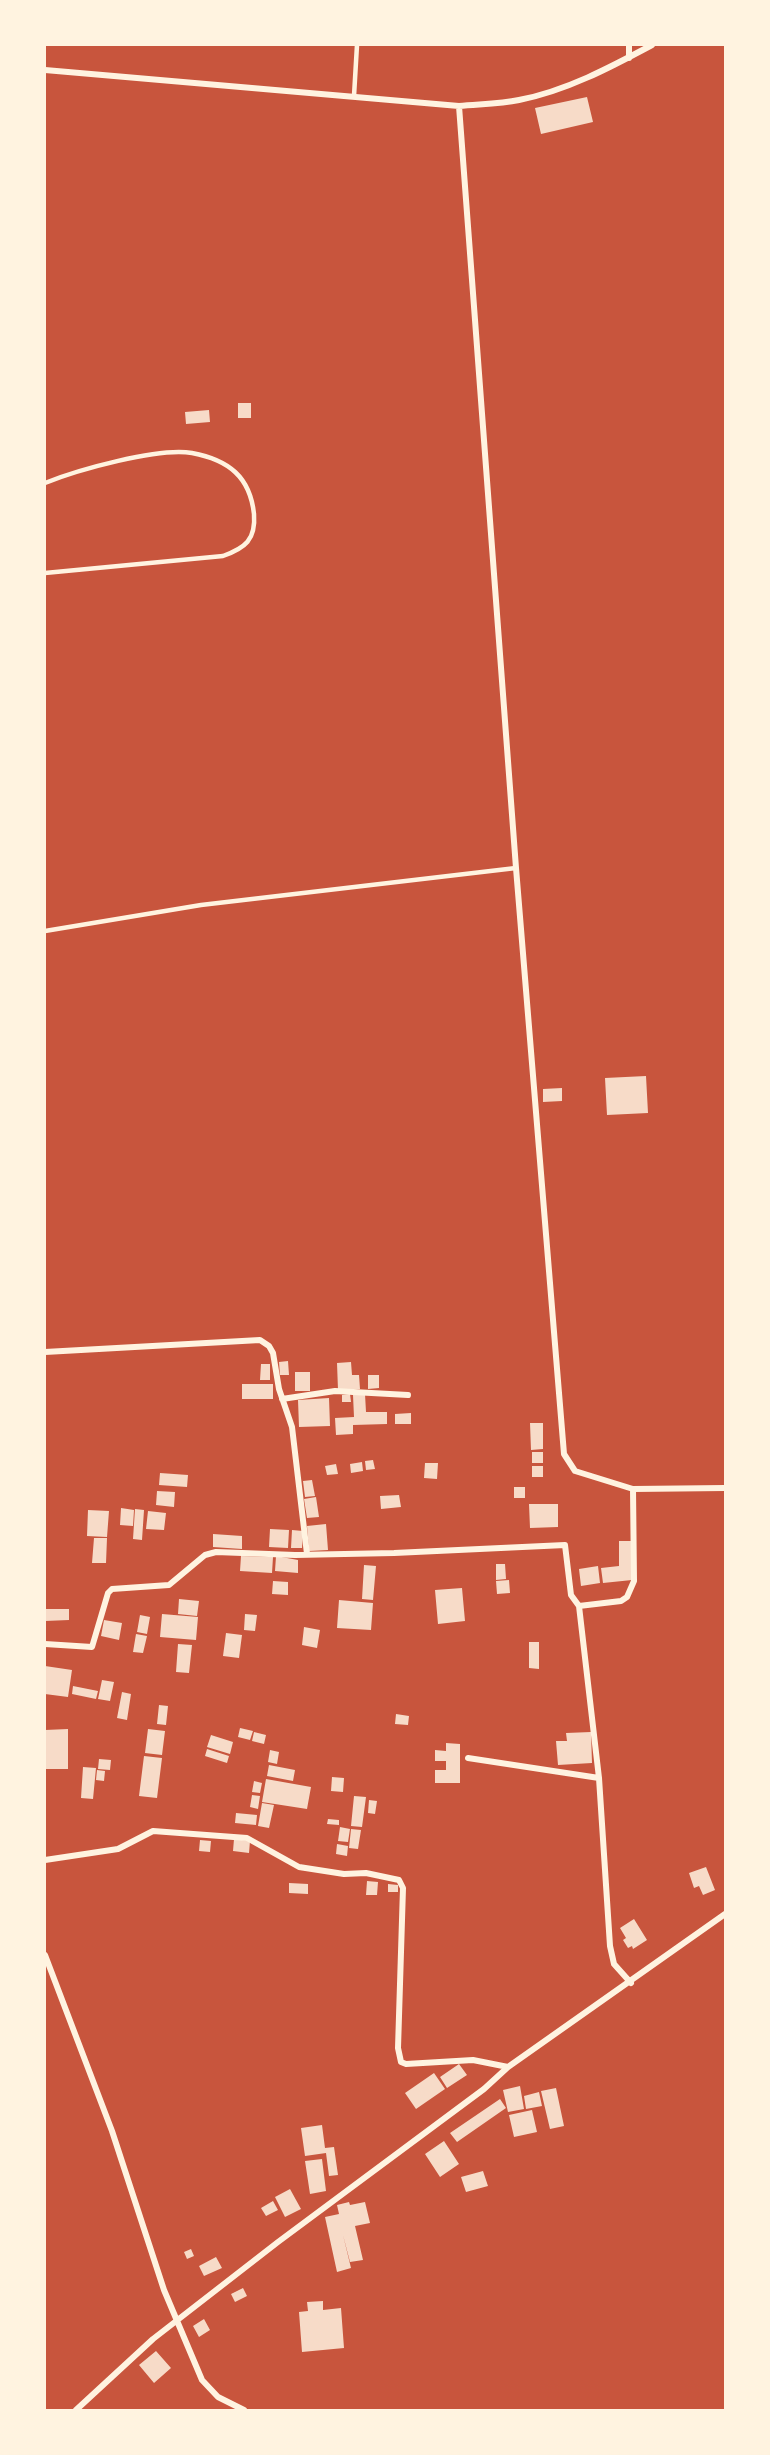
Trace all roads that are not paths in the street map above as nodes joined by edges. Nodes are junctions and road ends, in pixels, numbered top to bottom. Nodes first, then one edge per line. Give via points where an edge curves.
1 (357, 45) edge
2 (629, 45) edge
3 (652, 45) edge
4 (629, 58) junction
5 (45, 70) edge
6 (354, 96) junction
7 (459, 106) junction
8 (45, 483) edge
9 (45, 573) edge
10 (516, 868) junction
11 (45, 932) edge
12 (45, 1352) edge
13 (408, 1395) dead end
14 (282, 1399) junction
15 (725, 1488) edge
16 (633, 1489) junction
17 (307, 1554) junction
18 (579, 1606) junction
19 (45, 1644) edge
20 (468, 1758) dead end
21 (599, 1778) junction
22 (45, 1860) edge
23 (725, 1914) edge
24 (45, 1955) edge
25 (631, 1983) junction
26 (508, 2067) junction
27 (176, 2322) junction
28 (76, 2410) edge
29 (244, 2410) edge

1 - 6 lane
2 - 4 street
3 - 4 street
4 - 7 street via 548,92 519,100
5 - 6 street
6 - 7 street
7 - 10 street
8 - 9 lane via 140,456 191,453 230,467 246,482 252,494 255,524 252,539 242,549 223,556
10 - 11 lane via 201,905
10 - 16 street via 564,1454 575,1471
12 - 14 street via 260,1340 273,1353
13 - 14 street via 343,1391
14 - 17 street via 294,1441
15 - 16 street
16 - 18 street via 634,1581 627,1597
17 - 18 street via 565,1545 571,1595
17 - 19 street via 210,1552 169,1584 112,1589 92,1647
18 - 21 street
20 - 21 street
21 - 25 street via 610,1946 614,1964
22 - 26 street via 118,1849 153,1831 247,1838 299,1867 399,1880 403,1888 398,2048 401,2062 473,2060
23 - 25 street
24 - 27 street via 112,2131
25 - 26 street
26 - 27 street
27 - 28 street
27 - 29 street via 202,2380 218,2397

